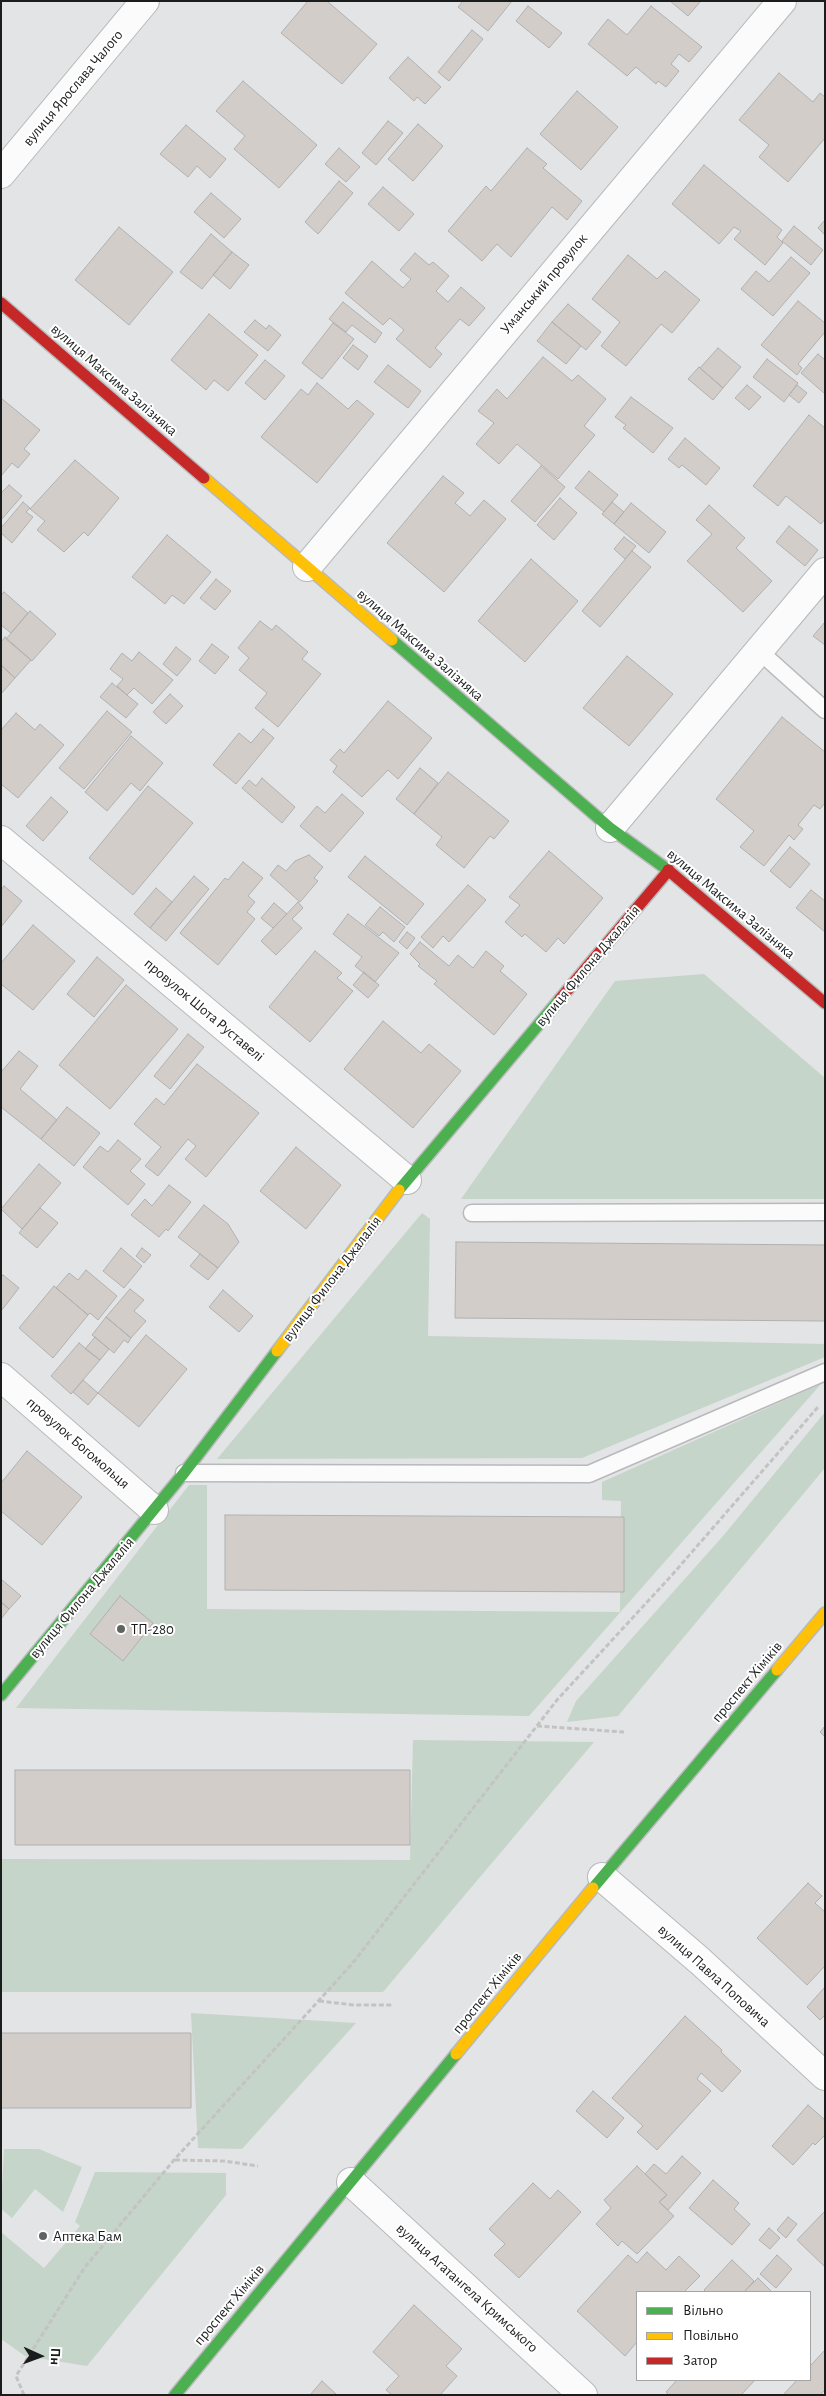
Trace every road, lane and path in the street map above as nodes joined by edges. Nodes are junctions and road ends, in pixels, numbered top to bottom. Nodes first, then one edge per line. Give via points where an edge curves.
1 (145, 1) edge
2 (782, 1) edge
3 (1, 174) edge
4 (1, 303) edge
5 (307, 567) junction
6 (825, 572) edge
7 (758, 650) junction
8 (825, 710) edge
9 (610, 828) junction
10 (1, 840) edge
11 (669, 870) junction
12 (825, 1003) edge
13 (407, 1180) junction
14 (825, 1212) edge
15 (472, 1213) dead end
16 (825, 1372) edge
17 (1, 1377) edge
18 (825, 1400) edge
19 (184, 1473) junction
20 (154, 1510) junction
21 (825, 1613) edge
22 (1, 1695) edge
23 (537, 1726) junction
24 (624, 1732) dead end
25 (602, 1877) junction
26 (318, 2001) junction
27 (392, 2005) dead end
28 (825, 2076) edge
29 (174, 2160) junction
30 (258, 2166) dead end
31 (351, 2182) junction
32 (24, 2395) edge
33 (175, 2395) edge
34 (583, 2395) edge

1 - 3 street, вулиця Ярослава Чалого
2 - 5 street, Уманський провулок
4 - 5 street, вулиця Максима Залізняка
5 - 9 street, вулиця Максима Залізняка
6 - 7 street
7 - 8 lane
7 - 9 street
9 - 11 street, вулиця Максима Залізняка
10 - 13 street, провулок Шота Руставелі
11 - 12 street, вулиця Максима Залізняка
11 - 13 street, вулиця Филона Джалалія
13 - 19 street, вулиця Филона Джалалія
14 - 15 lane
16 - 19 lane via 589,1474
17 - 20 street, провулок Богомольця
18 - 23 path
19 - 20 street, вулиця Филона Джалалія
20 - 22 street, вулиця Филона Джалалія
21 - 25 street, проспект Хіміків
23 - 24 path
23 - 26 path via 352,1964
25 - 28 street, вулиця Павла Поповича via 700,1961
25 - 31 street, проспект Хіміків
26 - 27 path
26 - 29 path
29 - 30 path via 224,2160
29 - 32 path via 85,2267 16,2376
31 - 33 street, проспект Хіміків
31 - 34 street, вулиця Агатангела Кримського

